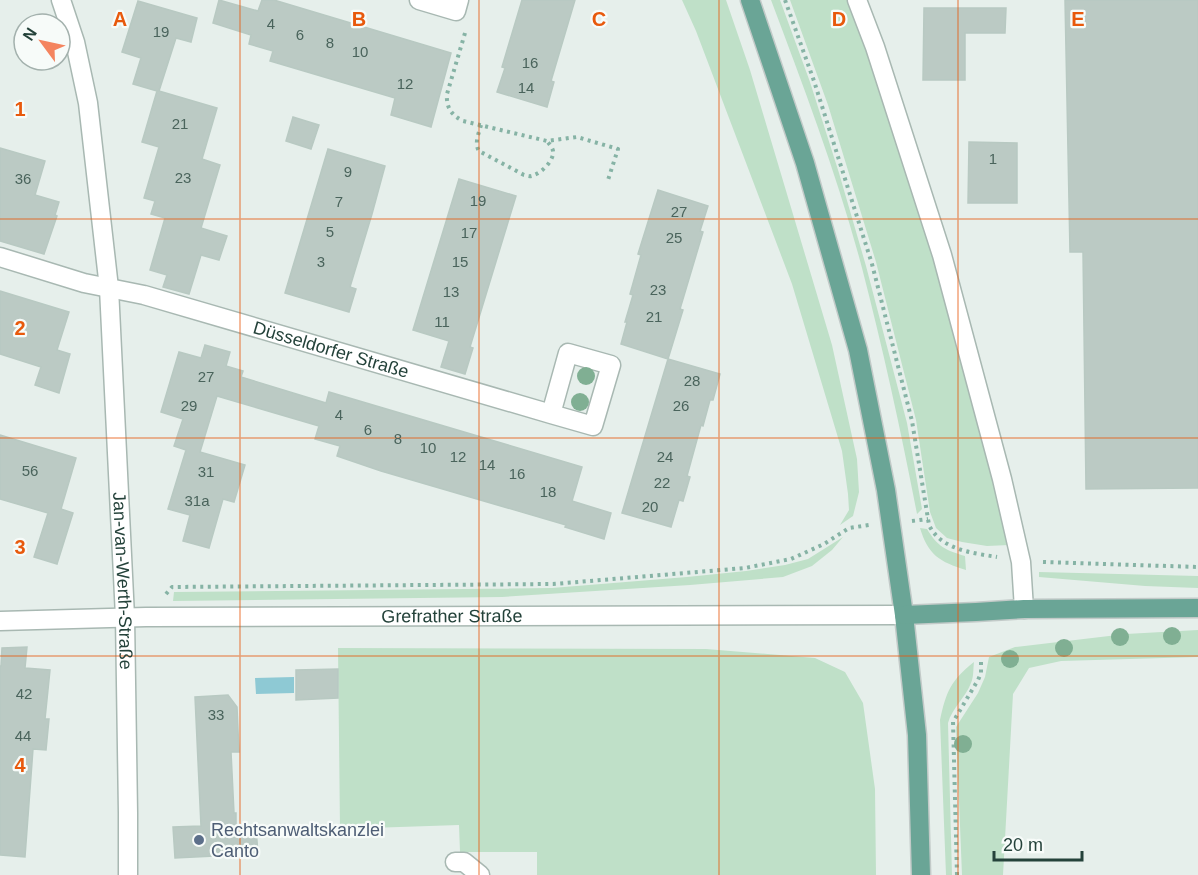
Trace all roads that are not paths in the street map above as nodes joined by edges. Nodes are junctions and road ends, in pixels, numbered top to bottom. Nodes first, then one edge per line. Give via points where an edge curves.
1 (62, 0) edge
2 (420, 0) edge
3 (750, 0) edge
4 (856, 0) edge
5 (458, 5) edge
6 (0, 257) edge
7 (109, 288) junction
8 (551, 414) dead end
9 (1198, 608) edge
10 (1024, 609) junction
11 (904, 615) junction
12 (125, 617) junction
13 (0, 621) edge
14 (455, 862) dead end
15 (128, 875) edge
16 (480, 875) edge
17 (921, 875) edge

1 - 7 street, Jan-van-Werth-Straße via 87,103
2 - 5 street
3 - 11 main road via 805,163 858,350 886,490
4 - 10 street via 942,255 1002,479 1021,562
6 - 7 street
7 - 8 street, Düsseldorfer Straße
7 - 12 street, Jan-van-Werth-Straße
9 - 10 main road
10 - 11 main road
11 - 12 street, Grefrather Straße
11 - 17 main road via 917,735
12 - 13 street, Grefrather Straße
12 - 15 street, Jan-van-Werth-Straße
14 - 16 street via 464,862

